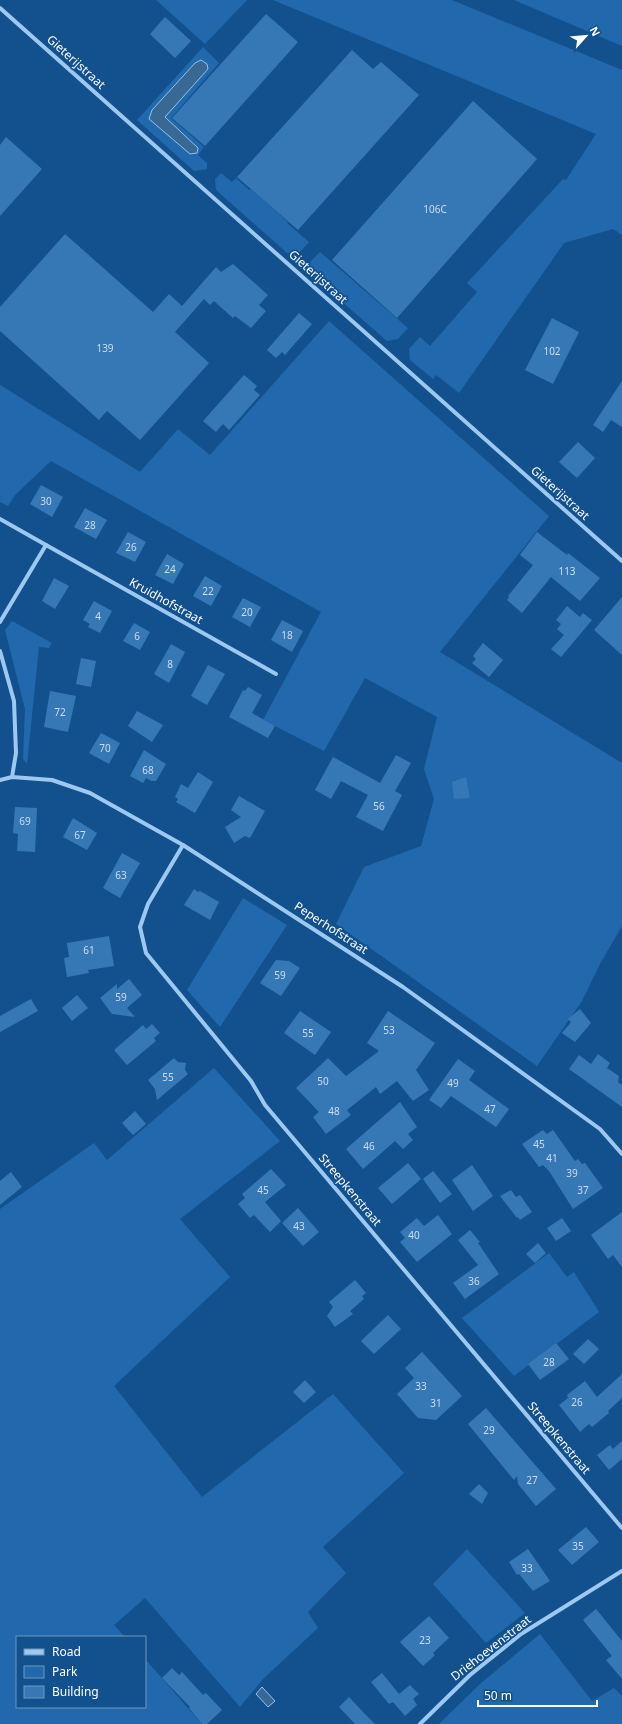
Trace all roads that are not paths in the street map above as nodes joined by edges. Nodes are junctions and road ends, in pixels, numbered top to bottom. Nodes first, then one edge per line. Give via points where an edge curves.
1 (0, 8) edge
2 (0, 519) edge
3 (46, 545) junction
4 (622, 562) edge
5 (0, 622) edge
6 (0, 651) edge
7 (276, 674) dead end
8 (12, 777) junction
9 (0, 780) edge
10 (183, 845) junction
11 (622, 1154) edge
12 (622, 1528) edge
13 (622, 1571) edge
14 (420, 1724) edge

1 - 4 street, Gieterijstraat
2 - 3 street, Kruidhofstraat
3 - 5 street
3 - 7 street, Kruidhofstraat
6 - 8 street via 14,701 16,753
8 - 9 street, Peperhofstraat
8 - 10 street, Peperhofstraat via 52,780 90,793
10 - 11 street, Peperhofstraat via 403,987 600,1129
10 - 12 street, Streepkenstraat via 148,904 140,927 146,953 251,1081 265,1105
13 - 14 street, Driehoevenstraat via 521,1634 470,1675

